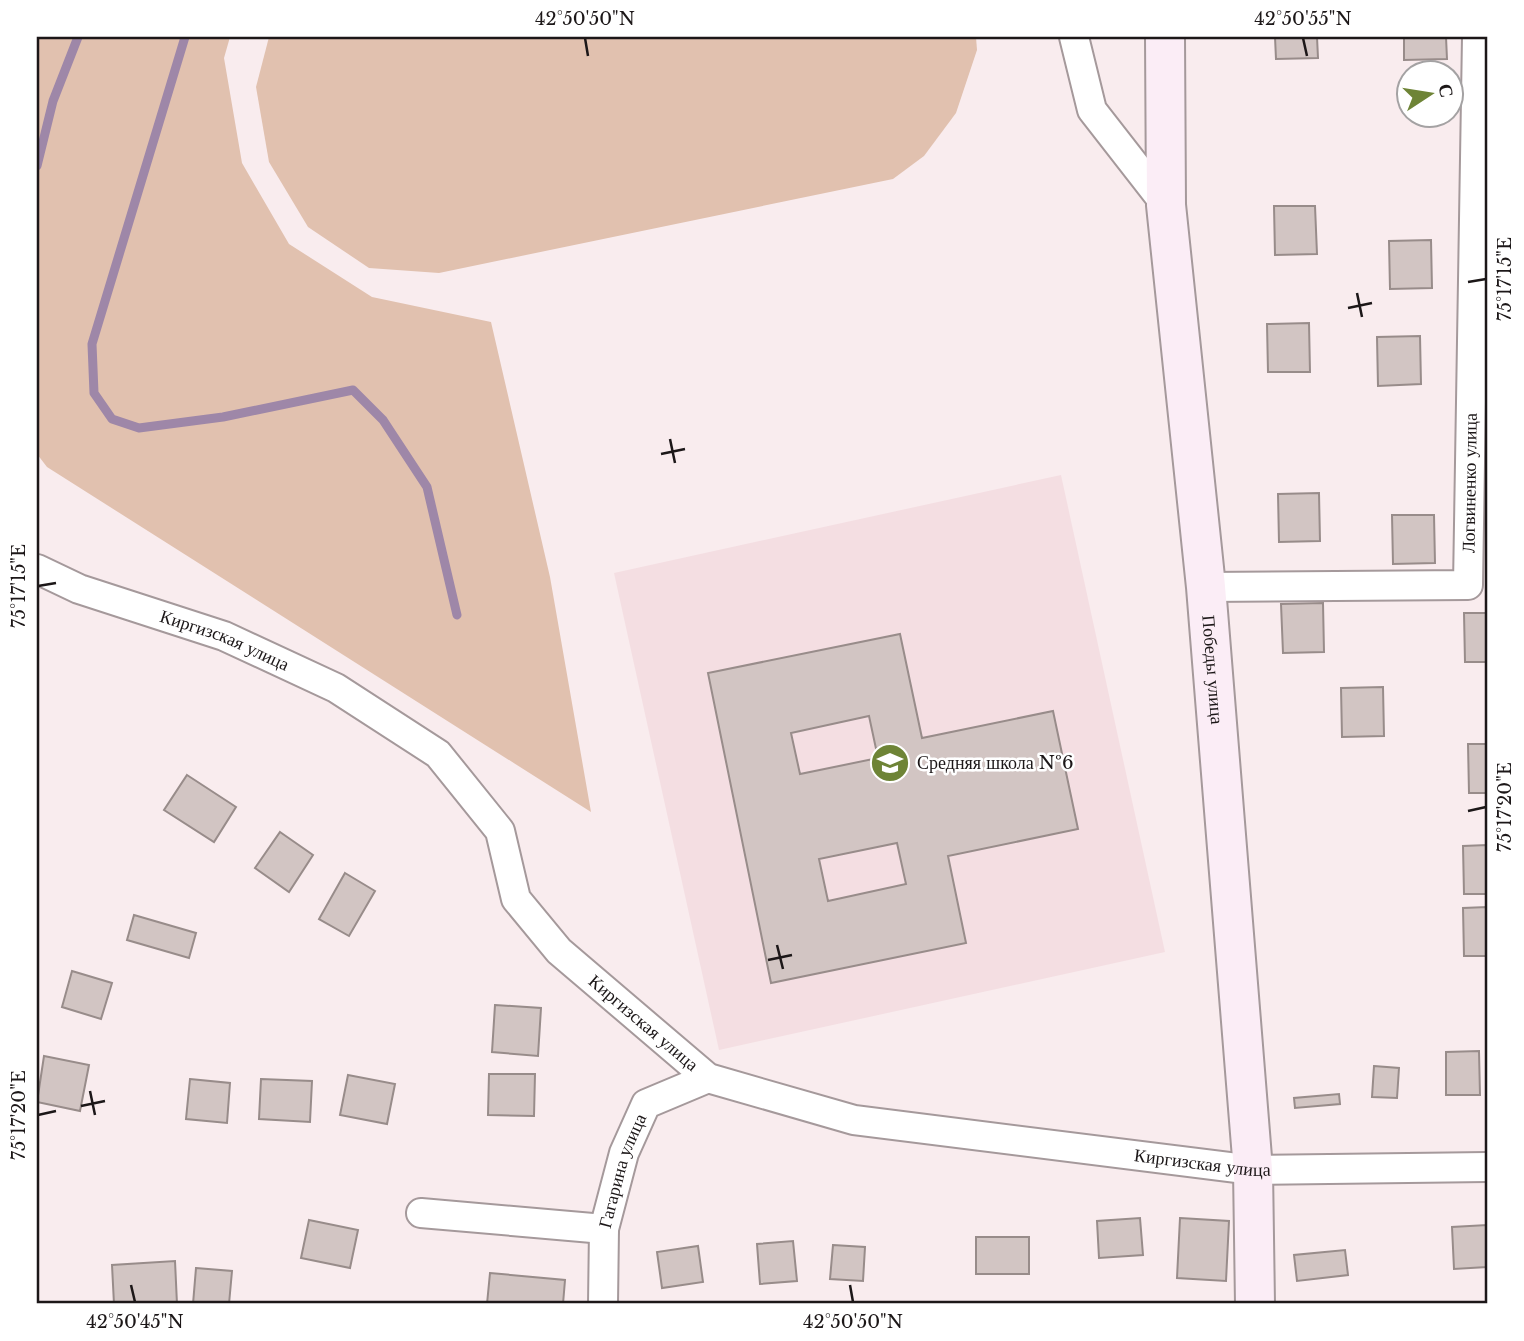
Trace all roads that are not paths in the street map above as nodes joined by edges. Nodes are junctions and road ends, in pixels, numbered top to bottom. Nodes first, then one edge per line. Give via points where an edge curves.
1 (1074, 37) edge
2 (1165, 37) edge
3 (1477, 37) edge
4 (1166, 205) junction
5 (37, 569) edge
6 (1478, 585) edge
7 (1206, 587) junction
8 (708, 1078) junction
9 (1487, 1167) edge
10 (1253, 1170) junction
11 (421, 1213) dead end
12 (604, 1229) junction
13 (603, 1304) edge
14 (1255, 1304) edge

1 - 4 street via 1092,110
2 - 4 street, Победы улица
3 - 6 street, Логвиненко улица
4 - 7 street, Победы улица
5 - 8 street, Киргизская улица via 79,589 224,636 336,688 438,754 500,831 516,899 559,951
6 - 7 street, Логвиненко улица
7 - 10 street, Победы улица
8 - 10 street, Киргизская улица via 854,1120
8 - 12 street, Гагарина улица via 646,1104 624,1153
9 - 10 street, Киргизская улица
10 - 14 street, Победы улица
11 - 12 street
12 - 13 street, Гагарина улица

